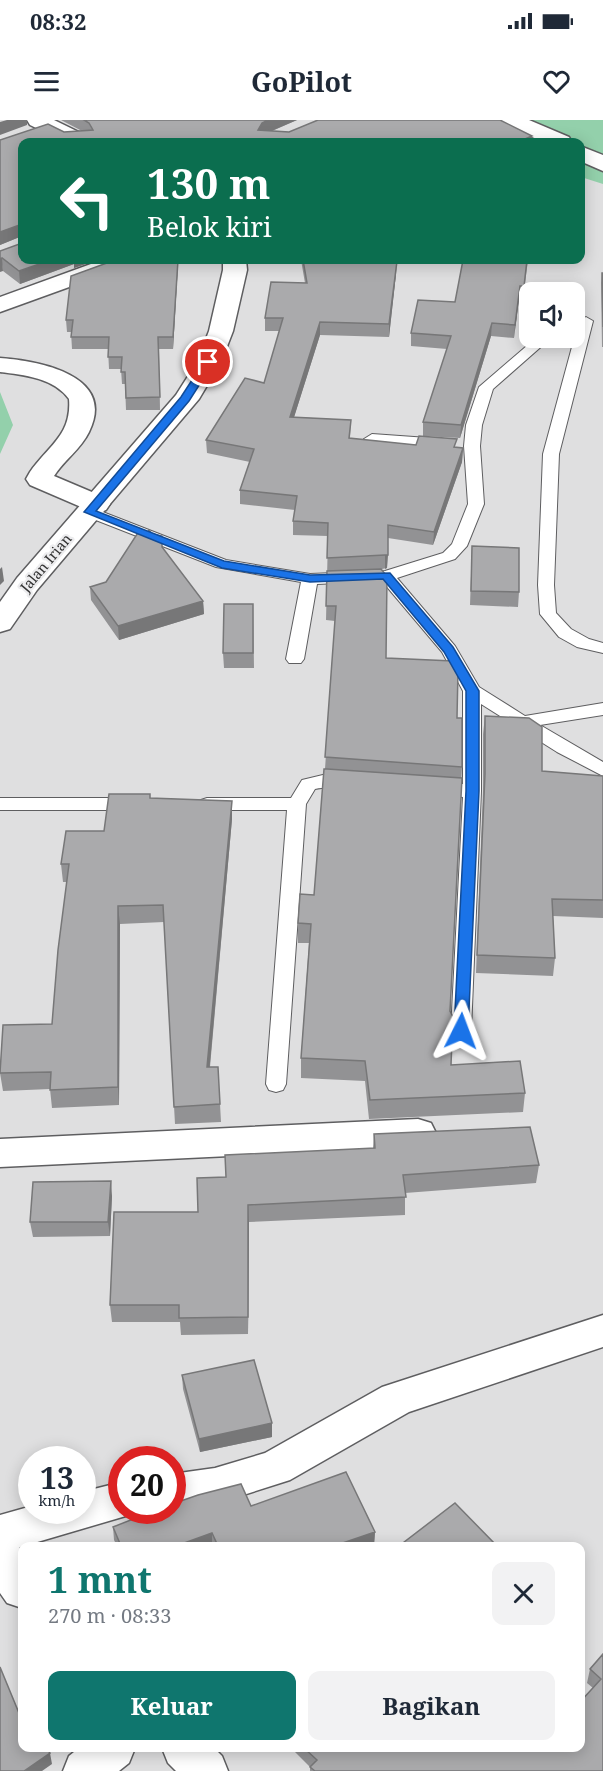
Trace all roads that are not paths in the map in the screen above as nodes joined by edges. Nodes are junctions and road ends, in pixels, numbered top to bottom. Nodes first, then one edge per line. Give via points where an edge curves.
1 (511, 120) edge
2 (44, 123) edge
3 (20, 136) edge
4 (73, 138) edge
5 (552, 138) edge
6 (585, 155) edge
7 (603, 164) edge
8 (111, 264) edge
9 (235, 264) edge
10 (0, 305) edge
11 (585, 320) edge
12 (603, 321) edge
13 (532, 348) edge
14 (574, 348) edge
15 (0, 365) edge
16 (372, 439) edge
17 (472, 446) junction
18 (93, 508) junction
19 (386, 576) junction
20 (310, 579) junction
21 (0, 624) edge
22 (603, 648) edge
23 (295, 658) dead end
24 (472, 691) junction
25 (603, 709) edge
26 (525, 722) junction
27 (603, 770) edge
28 (372, 784) edge
29 (416, 787) edge
30 (472, 791) junction
31 (0, 804) edge
32 (152, 804) edge
33 (186, 804) edge
34 (297, 804) junction
35 (461, 1031) dead end
36 (276, 1084) dead end
37 (448, 1132) edge
38 (0, 1153) edge
39 (603, 1331) edge
40 (186, 1490) edge
41 (34, 1524) edge
42 (0, 1534) edge
43 (0, 1551) edge
44 (18, 1585) edge
45 (108, 1752) edge
46 (188, 1752) edge
47 (85, 1771) edge
48 (206, 1771) edge

1 - 5 street
2 - 3 street
2 - 4 street
6 - 7 street
8 - 10 street
9 - 18 street, Jalan Irian via 221,331 208,362 186,399
11 - 12 lane
13 - 17 lane via 486,387
14 - 22 lane via 551,454 548,614 565,633
15 - 18 street via 50,374 75,388 83,414 76,432 39,478
16 - 17 lane
17 - 19 lane via 476,504 459,546 449,556
18 - 20 lane via 222,564
18 - 21 street, Jalan Irian via 27,584
19 - 20 lane
19 - 24 lane via 449,650
20 - 23 lane
24 - 26 lane
24 - 30 lane
25 - 26 lane
26 - 27 lane
28 - 34 lane via 327,780 308,784
29 - 30 lane
30 - 35 lane
31 - 32 lane
33 - 34 lane
34 - 36 lane
37 - 38 street
39 - 40 street via 396,1399 276,1467 215,1486
41 - 42 street
43 - 44 street
45 - 47 street
46 - 48 street

